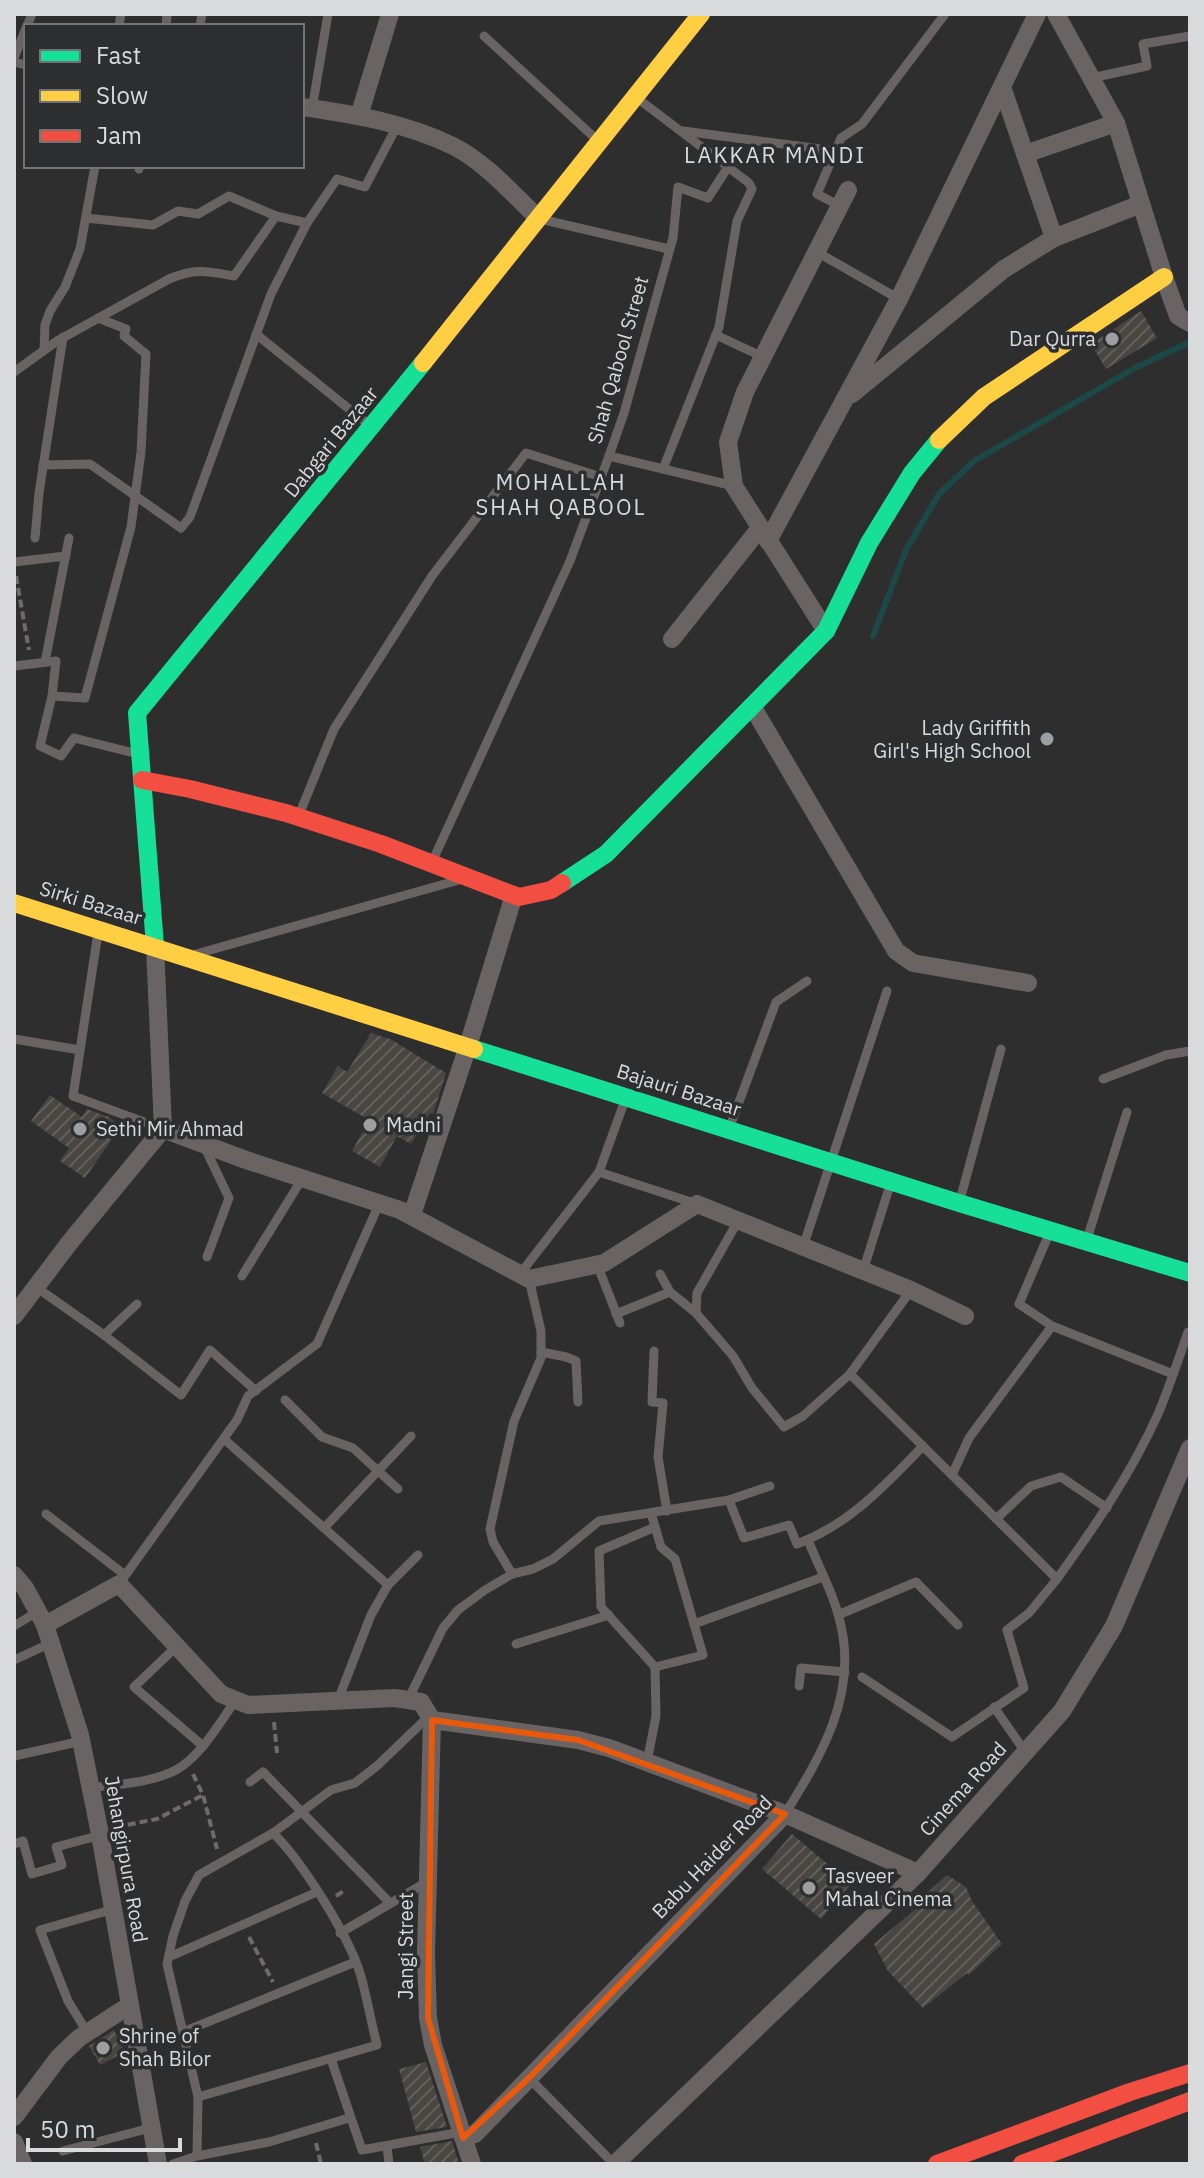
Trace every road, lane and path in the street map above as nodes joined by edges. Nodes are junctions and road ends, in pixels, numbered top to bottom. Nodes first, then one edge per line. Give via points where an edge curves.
1 (328, 14) edge
2 (390, 14) edge
3 (701, 14) edge
4 (945, 14) edge
5 (1037, 14) edge
6 (1064, 17) edge
7 (24, 32) edge
8 (484, 36) dead end
9 (1190, 36) edge
10 (14, 60) edge
11 (1091, 78) junction
12 (1002, 87) junction
13 (634, 96) junction
14 (307, 108) edge
15 (359, 116) junction
16 (1116, 123) junction
17 (397, 126) junction
18 (679, 131) junction
19 (598, 141) junction
20 (836, 151) junction
21 (1025, 154) junction
22 (728, 167) junction
23 (95, 168) edge
24 (844, 198) joint
25 (1141, 204) junction
26 (276, 216) junction
27 (86, 218) junction
28 (538, 218) junction
29 (307, 223) junction
30 (1054, 238) junction
31 (669, 249) junction
32 (817, 252) junction
33 (1164, 277) junction
34 (899, 299) junction
35 (98, 318) junction
36 (1190, 323) edge
37 (256, 334) junction
38 (716, 335) junction
39 (63, 337) junction
40 (44, 350) junction
41 (763, 357) junction
42 (14, 372) edge
43 (845, 399) junction
44 (372, 427) junction
45 (609, 456) junction
46 (43, 465) junction
47 (663, 469) junction
48 (601, 477) junction
49 (734, 486) junction
50 (134, 497) junction
51 (764, 534) junction
52 (35, 538) dead end
53 (69, 538) dead end
54 (66, 556) junction
55 (14, 562) edge
56 (826, 631) junction
57 (672, 639) dead end
58 (45, 662) junction
59 (30, 664) junction
60 (14, 666) edge
61 (52, 696) junction
62 (752, 706) junction
63 (140, 755) junction
64 (142, 780) junction
65 (298, 818) junction
66 (431, 863) junction
67 (470, 877) junction
68 (514, 895) junction
69 (14, 903) edge
70 (99, 929) junction
71 (155, 946) junction
72 (186, 956) junction
73 (807, 981) dead end
74 (1028, 983) dead end
75 (887, 991) dead end
76 (14, 1039) edge
77 (468, 1046) junction
78 (1001, 1049) dead end
79 (80, 1050) junction
80 (1190, 1051) edge
81 (1103, 1079) dead end
82 (626, 1097) junction
83 (1127, 1112) dead end
84 (163, 1129) junction
85 (729, 1130) junction
86 (204, 1145) junction
87 (832, 1162) junction
88 (599, 1172) junction
89 (302, 1179) junction
90 (891, 1181) junction
91 (959, 1203) junction
92 (379, 1204) junction
93 (697, 1204) junction
94 (412, 1215) junction
95 (738, 1221) junction
96 (1050, 1231) junction
97 (1087, 1242) junction
98 (803, 1247) junction
99 (207, 1257) dead end
100 (597, 1264) junction
101 (863, 1271) junction
102 (1190, 1273) edge
103 (660, 1274) dead end
104 (242, 1276) dead end
105 (524, 1277) junction
106 (36, 1287) junction
107 (911, 1290) junction
108 (670, 1292) junction
109 (137, 1304) dead end
110 (696, 1313) junction
111 (14, 1316) edge
112 (965, 1316) dead end
113 (1052, 1326) junction
114 (1188, 1332) dead end
115 (104, 1335) junction
116 (654, 1351) dead end
117 (541, 1352) junction
118 (850, 1374) junction
119 (1173, 1374) junction
120 (256, 1391) junction
121 (285, 1400) dead end
122 (578, 1402) dead end
123 (411, 1436) dead end
124 (224, 1439) junction
125 (923, 1446) junction
126 (1190, 1448) edge
127 (377, 1471) junction
128 (952, 1475) junction
129 (770, 1486) dead end
130 (398, 1489) dead end
131 (729, 1500) junction
132 (1107, 1508) junction
133 (667, 1511) junction
134 (651, 1513) junction
135 (46, 1514) dead end
136 (996, 1519) junction
137 (655, 1527) junction
138 (324, 1528) junction
139 (808, 1540) junction
140 (418, 1555) dead end
141 (512, 1574) junction
142 (14, 1575) edge
143 (823, 1577) junction
144 (1057, 1579) junction
145 (122, 1580) junction
146 (388, 1585) junction
147 (609, 1615) junction
148 (838, 1615) junction
149 (694, 1624) junction
150 (958, 1625) dead end
151 (14, 1626) edge
152 (45, 1626) junction
153 (516, 1644) dead end
154 (176, 1647) junction
155 (14, 1660) edge
156 (655, 1667) junction
157 (845, 1672) junction
158 (862, 1677) dead end
159 (799, 1686) dead end
160 (236, 1700) junction
161 (338, 1700) junction
162 (408, 1700) junction
163 (273, 1703) junction
164 (994, 1707) junction
165 (431, 1718) junction
166 (82, 1741) junction
167 (203, 1746) junction
168 (277, 1753) dead end
169 (1026, 1753) junction
170 (14, 1756) edge
171 (187, 1760) junction
172 (647, 1762) junction
173 (250, 1782) dead end
174 (91, 1788) junction
175 (203, 1795) junction
176 (301, 1811) junction
177 (785, 1814) junction
178 (100, 1832) junction
179 (273, 1833) junction
180 (14, 1844) edge
181 (220, 1863) junction
182 (918, 1873) junction
183 (428, 1881) junction
184 (317, 1892) junction
185 (390, 1903) junction
186 (114, 1909) junction
187 (242, 1924) junction
188 (340, 1933) junction
189 (169, 1957) junction
190 (355, 1962) junction
191 (278, 1994) junction
192 (130, 2005) junction
193 (87, 2032) junction
194 (183, 2032) junction
195 (331, 2059) junction
196 (1190, 2073) edge
197 (529, 2078) junction
198 (198, 2097) junction
199 (1190, 2101) edge
200 (14, 2117) edge
201 (1064, 2117) junction
202 (349, 2118) junction
203 (150, 2128) junction
204 (312, 2129) junction
205 (462, 2135) junction
206 (14, 2142) edge
207 (387, 2146) junction
208 (1070, 2146) junction
209 (63, 2151) dead end
210 (197, 2156) junction
211 (23, 2164) edge
212 (158, 2164) edge
213 (173, 2164) edge
214 (321, 2164) edge
215 (389, 2164) edge
216 (472, 2164) edge
217 (614, 2164) edge
218 (937, 2164) edge
219 (1022, 2164) edge

1 - 14 lane
2 - 15 street
3 - 13 street, Dabgari Bazaar
4 - 20 lane via 862,124 841,138
5 - 12 street
6 - 11 street
7 - 10 lane
8 - 19 lane
9 - 11 lane via 1143,44 1147,66
11 - 16 street
12 - 21 street
12 - 34 street
13 - 18 lane
13 - 19 street, Dabgari Bazaar
14 - 15 street
15 - 17 street
16 - 21 street
16 - 25 street
17 - 28 street via 454,146
17 - 29 lane via 365,187 337,179
18 - 20 lane
18 - 22 lane
19 - 28 street, Dabgari Bazaar
20 - 24 lane via 817,194
21 - 30 street
22 - 31 lane, Shah Qabool Street via 708,198 678,187
22 - 38 lane via 752,189 737,221
23 - 27 lane
24 - 32 street
25 - 30 street
25 - 33 street
26 - 27 lane via 229,196 198,214 178,211 153,225
26 - 29 lane
26 - 35 lane via 234,276 187,271
27 - 40 lane via 80,249 45,325
28 - 31 lane
28 - 44 street, Dabgari Bazaar
29 - 37 lane
30 - 43 street via 1004,269
31 - 45 lane, Shah Qabool Street
32 - 34 lane
32 - 41 street
33 - 36 street via 1178,316
33 - 56 street via 1020,371 950,427 905,484 869,543
34 - 43 street
35 - 39 lane
35 - 50 lane via 126,329 124,336 146,354
37 - 44 lane
37 - 50 lane via 190,517 181,528
38 - 41 lane
38 - 47 lane
39 - 40 lane
39 - 46 lane
40 - 42 lane
41 - 49 street via 728,442
43 - 51 street
44 - 63 street, Dabgari Bazaar via 137,713
45 - 47 lane
45 - 48 lane, Shah Qabool Street
46 - 50 lane via 90,464
46 - 52 lane
47 - 49 lane
48 - 65 lane via 526,453 432,576 334,729
48 - 66 lane, Shah Qabool Street via 570,561
49 - 51 street
50 - 61 lane via 131,527 85,698
51 - 56 street
51 - 57 street
53 - 54 lane
54 - 55 lane
54 - 58 lane
55 - 59 path
56 - 62 street
58 - 59 lane
58 - 61 lane via 56,661
59 - 60 lane
61 - 63 lane via 40,746 61,756 74,738
62 - 68 street via 606,854 551,890
62 - 74 street via 896,951 913,963
63 - 64 street, Dabgari Bazaar
64 - 65 street via 252,802
64 - 71 street, Dabgari Bazaar
65 - 66 street
66 - 67 street
67 - 68 street
67 - 72 lane
68 - 77 street
69 - 70 street, Sirki Bazaar
70 - 71 street, Sirki Bazaar
70 - 79 lane
71 - 72 street, Bajauri Bazaar
71 - 84 street
72 - 77 street, Bajauri Bazaar
73 - 85 lane via 776,1002
75 - 87 lane
76 - 79 lane
77 - 82 street, Bajauri Bazaar
77 - 94 street
78 - 91 lane
79 - 84 lane via 73,1096
80 - 81 lane
82 - 85 street, Bajauri Bazaar
82 - 88 lane
83 - 97 lane
84 - 86 street
84 - 106 street
85 - 87 street, Bajauri Bazaar
86 - 89 street
86 - 99 lane via 229,1198
87 - 90 street, Bajauri Bazaar
87 - 98 lane
88 - 93 lane
88 - 105 lane
89 - 92 street
89 - 104 lane
90 - 91 street, Bajauri Bazaar
90 - 101 lane
91 - 96 street, Bajauri Bazaar
92 - 94 street
92 - 120 lane via 317,1344
93 - 95 street
93 - 100 street
94 - 105 street
95 - 98 street
95 - 110 lane via 697,1293
96 - 97 street, Bajauri Bazaar
96 - 113 lane via 1019,1304
97 - 102 street, Bajauri Bazaar
98 - 101 street
100 - 105 street
100 - 108 lane via 618,1318
101 - 107 street
103 - 108 lane
105 - 117 lane via 541,1331
106 - 111 street
106 - 115 lane
107 - 112 street
107 - 118 lane
108 - 110 lane
109 - 115 lane
110 - 118 lane via 784,1427
113 - 119 lane
113 - 128 lane via 969,1438
114 - 119 lane
115 - 120 lane via 181,1395 210,1350
116 - 133 lane via 652,1402 663,1403 658,1457
117 - 122 lane via 576,1361
117 - 141 lane via 514,1421 490,1529
118 - 125 lane
119 - 132 lane
120 - 124 lane
121 - 127 lane via 322,1437 353,1448
123 - 127 lane
124 - 138 lane
124 - 145 lane
125 - 128 lane
125 - 139 lane via 868,1502
126 - 169 street, Cinema Road via 1114,1626 1062,1711
127 - 130 lane
127 - 138 lane
128 - 136 lane
129 - 131 lane
131 - 133 lane
131 - 139 lane via 744,1538 789,1525 797,1544
132 - 136 lane via 1061,1477 1031,1486
132 - 144 lane
133 - 134 lane
134 - 137 lane
134 - 141 lane via 599,1521 553,1559
135 - 145 lane
136 - 144 lane
137 - 147 lane via 599,1551 601,1607
137 - 149 lane via 661,1547 675,1559
138 - 146 lane
139 - 143 lane, Babu Haider Road
140 - 146 lane
141 - 162 lane via 458,1610 443,1628
142 - 152 street, Jehangirpura Road
143 - 148 lane, Babu Haider Road
143 - 149 lane
144 - 164 lane via 1007,1630 1024,1688
145 - 152 street
145 - 154 street
146 - 161 lane
147 - 153 lane
147 - 156 lane
148 - 150 lane via 916,1582
148 - 157 lane, Babu Haider Road
149 - 156 lane via 703,1655
151 - 152 lane
152 - 155 lane
152 - 166 street, Jehangirpura Road
154 - 160 street via 221,1694
154 - 167 lane via 134,1687
156 - 172 lane via 656,1716
157 - 159 lane via 801,1668
157 - 177 lane, Babu Haider Road via 841,1706 816,1765
158 - 164 lane via 952,1737
160 - 163 street via 248,1705
160 - 167 lane
161 - 162 street
161 - 163 street
162 - 165 street via 421,1702
163 - 168 path
164 - 169 lane
165 - 172 street via 578,1740
165 - 176 lane via 355,1783 331,1790
165 - 183 street, Jangi Street
166 - 170 lane
166 - 174 street, Jehangirpura Road
167 - 171 lane
169 - 182 street, Cinema Road
171 - 174 lane via 177,1770 145,1780
171 - 175 path
172 - 177 street
173 - 176 lane via 263,1772
174 - 178 street, Jehangirpura Road
175 - 178 path via 157,1819
175 - 181 path
176 - 179 lane
176 - 185 lane
177 - 182 street
177 - 197 street, Babu Haider Road
178 - 180 lane via 56,1847 62,1865 32,1874 23,1841
178 - 186 street, Jehangirpura Road
179 - 181 lane
179 - 184 lane
181 - 189 lane via 199,1875 185,1901
182 - 217 street, Cinema Road
183 - 185 lane
183 - 205 street, Jangi Street via 428,2018
184 - 187 lane
184 - 188 lane
185 - 188 lane
186 - 192 street, Jehangirpura Road
186 - 193 lane via 40,1930 68,2001
187 - 189 lane
187 - 191 path
188 - 190 lane
189 - 194 lane
190 - 191 lane
190 - 195 lane via 377,2045
191 - 194 lane
192 - 193 street
192 - 203 street, Jehangirpura Road
193 - 200 street via 59,2057
194 - 198 lane
195 - 198 lane
195 - 202 lane
196 - 201 street
197 - 205 street, Babu Haider Road via 475,2134
197 - 217 lane
198 - 210 lane
199 - 208 street
201 - 208 street
201 - 218 street
202 - 204 lane
202 - 207 lane via 362,2150
203 - 209 lane
203 - 212 street, Jehangirpura Road
204 - 210 lane
204 - 214 path
205 - 207 lane
205 - 216 street, Jangi Street
206 - 211 street
207 - 215 lane
208 - 219 street
210 - 213 lane

